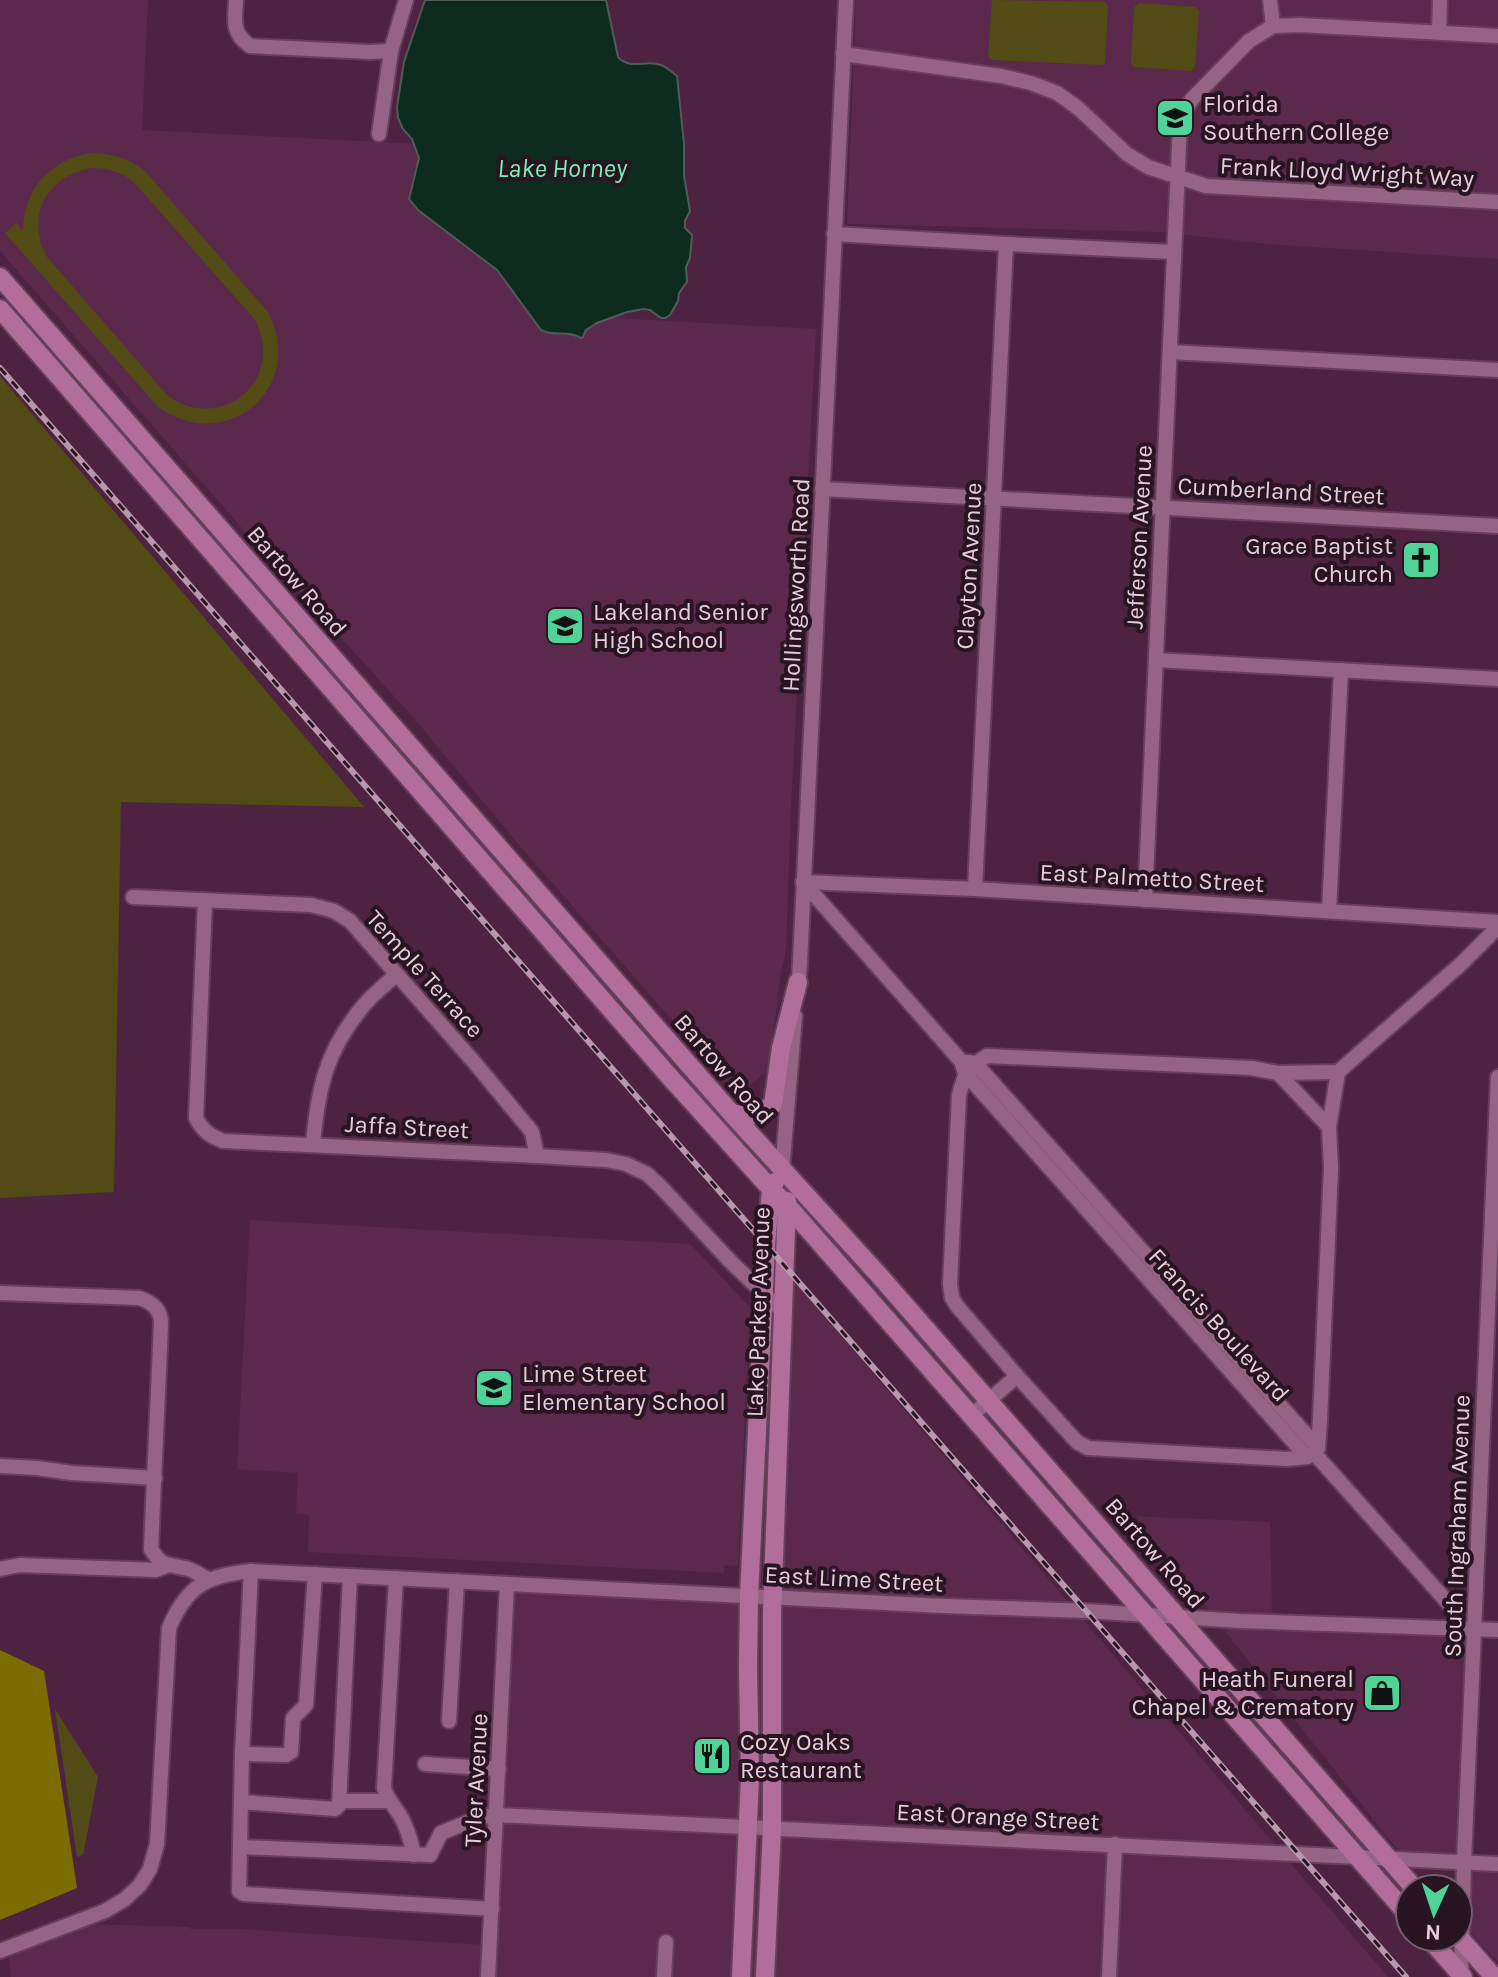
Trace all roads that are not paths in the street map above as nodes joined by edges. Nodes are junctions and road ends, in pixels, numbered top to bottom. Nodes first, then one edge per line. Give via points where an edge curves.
1 (236, 0) edge
2 (406, 0) edge
3 (846, 0) edge
4 (1270, 0) edge
5 (1440, 0) edge
6 (1273, 26) junction
7 (1439, 32) junction
8 (1498, 36) edge
9 (391, 51) junction
10 (843, 54) junction
11 (379, 134) dead end
12 (1177, 177) junction
13 (1498, 202) edge
14 (834, 234) junction
15 (1006, 244) junction
16 (1173, 252) junction
17 (0, 277) edge
18 (0, 309) edge
19 (1170, 352) junction
20 (1498, 370) edge
21 (822, 489) junction
22 (995, 498) junction
23 (1163, 507) junction
24 (1498, 526) edge
25 (262, 577) junction
26 (247, 591) junction
27 (1156, 660) junction
28 (1341, 670) junction
29 (1498, 679) edge
30 (803, 882) junction
31 (975, 889) junction
32 (133, 897) dead end
33 (1145, 900) junction
34 (205, 901) junction
35 (1329, 911) junction
36 (1498, 924) edge
37 (396, 975) junction
38 (798, 982) junction
39 (967, 1065) junction
40 (1338, 1072) junction
41 (1278, 1073) junction
42 (1498, 1077) edge
43 (1498, 1086) edge
44 (732, 1114) junction
45 (1329, 1127) junction
46 (313, 1144) junction
47 (537, 1156) junction
48 (782, 1171) junction
49 (771, 1189) junction
50 (787, 1205) junction
51 (1494, 1255) edge
52 (0, 1293) edge
53 (764, 1293) junction
54 (782, 1311) junction
55 (1017, 1376) junction
56 (990, 1400) junction
57 (972, 1415) junction
58 (1313, 1453) junction
59 (0, 1466) edge
60 (155, 1478) junction
61 (166, 1566) junction
62 (0, 1569) edge
63 (251, 1571) junction
64 (315, 1574) junction
65 (350, 1576) junction
66 (396, 1578) junction
67 (208, 1579) junction
68 (457, 1581) junction
69 (507, 1584) junction
70 (749, 1596) junction
71 (772, 1597) junction
72 (1450, 1605) dead end
73 (1147, 1615) junction
74 (1180, 1617) junction
75 (1474, 1629) junction
76 (1498, 1630) edge
77 (449, 1721) dead end
78 (242, 1754) junction
79 (425, 1764) dead end
80 (499, 1769) junction
81 (390, 1801) junction
82 (241, 1802) junction
83 (339, 1805) junction
84 (496, 1815) junction
85 (748, 1828) junction
86 (772, 1829) junction
87 (1115, 1844) junction
88 (241, 1847) junction
89 (414, 1855) junction
90 (1357, 1858) junction
91 (1388, 1859) junction
92 (1464, 1862) junction
93 (1498, 1864) edge
94 (1401, 1873) edge
95 (1463, 1873) edge
96 (1394, 1899) edge
97 (492, 1909) junction
98 (666, 1942) dead end
99 (0, 1951) edge
100 (1442, 1953) edge
101 (1461, 1953) edge
102 (1473, 1953) edge
103 (1462, 1976) edge
104 (488, 1977) edge
105 (664, 1977) edge
106 (741, 1977) edge
107 (765, 1977) edge
108 (1109, 1977) edge
109 (1494, 1977) edge

1 - 9 street via 235,29 250,46
2 - 9 street
3 - 10 street, Hollingsworth Road
4 - 6 street
5 - 7 street
6 - 7 street
6 - 12 street, Jefferson Avenue via 1249,41 1192,99 1180,124
7 - 8 street
9 - 11 street
10 - 12 street, Frank Lloyd Wright Way via 1031,83 1078,108 1127,154
10 - 14 street, Hollingsworth Road
12 - 13 street, Frank Lloyd Wright Way via 1206,186
12 - 16 street, Jefferson Avenue
14 - 15 street
14 - 21 street, Hollingsworth Road
15 - 16 street
15 - 22 street, Clayton Avenue
16 - 19 street, Jefferson Avenue
17 - 25 main road, Bartow Road
18 - 26 main road, Bartow Road
19 - 20 street
19 - 23 street, Jefferson Avenue
21 - 22 street, Cumberland Street
21 - 30 street, Hollingsworth Road
22 - 23 street, Cumberland Street
22 - 31 street, Clayton Avenue
23 - 24 street, Cumberland Street
23 - 27 street, Jefferson Avenue
25 - 26 street
25 - 44 main road, Bartow Road
26 - 49 main road, Bartow Road
27 - 28 street
27 - 33 street, Jefferson Avenue
28 - 29 street
28 - 35 street
30 - 31 street, East Palmetto Street
30 - 38 street, Hollingsworth Road
30 - 39 street, Francis Boulevard
31 - 33 street, East Palmetto Street
32 - 34 street, Temple Terrace
33 - 35 street, East Palmetto Street
34 - 37 street, Temple Terrace via 311,905 334,911 350,921
34 - 46 street, Jaffa Street via 196,1118 202,1129 223,1141
35 - 36 street, East Palmetto Street
36 - 40 street via 1461,964
37 - 46 street via 366,1003 334,1047 319,1092
37 - 47 street, Temple Terrace via 532,1132
38 - 44 main road via 773,1105 756,1115
38 - 48 street, Hollingsworth Road
39 - 41 street via 987,1056
39 - 55 street via 959,1095 951,1294
39 - 58 street, Francis Boulevard
40 - 41 street
40 - 45 street
41 - 45 street
42 - 43 street, South Ingraham Avenue
43 - 51 street, South Ingraham Avenue
44 - 48 main road, Bartow Road
45 - 58 street via 1331,1168
46 - 47 street, Jaffa Street
47 - 53 street, Jaffa Street via 616,1162 647,1174
48 - 49 main road, Lake Parker Avenue
48 - 50 main road, Lake Parker Avenue
48 - 56 main road, Bartow Road
49 - 50 main road, Bartow Road
49 - 53 main road, Lake Parker Avenue
50 - 54 main road, Lake Parker Avenue
50 - 57 main road, Bartow Road
51 - 75 street, South Ingraham Avenue via 1487,1491
52 - 60 street via 139,1298 156,1307 161,1324
53 - 54 street, Jaffa Street
53 - 70 main road, Lake Parker Avenue
54 - 71 main road, Lake Parker Avenue
55 - 56 street
55 - 58 street via 1088,1448 1286,1459
56 - 57 street
56 - 74 main road, Bartow Road
57 - 73 main road, Bartow Road
58 - 72 street, Francis Boulevard
59 - 60 street
60 - 61 street via 151,1549
61 - 62 street
61 - 67 street
63 - 64 street, East Lime Street
63 - 67 street, East Lime Street
63 - 78 street
64 - 65 street, East Lime Street
64 - 78 street via 306,1705 293,1718 291,1752
65 - 66 street, East Lime Street
65 - 83 street
66 - 68 street, East Lime Street
66 - 81 street via 384,1788
67 - 99 street via 191,1592 169,1628 156,1850 150,1869 140,1885 105,1911
68 - 69 street, East Lime Street
68 - 77 street
69 - 70 street, East Lime Street
69 - 80 street, Tyler Avenue
70 - 71 street, East Lime Street
70 - 85 main road, Lake Parker Avenue
71 - 73 street, East Lime Street
71 - 86 main road, Lake Parker Avenue
73 - 74 street, East Lime Street
73 - 90 main road, Bartow Road
74 - 75 street, East Lime Street
74 - 91 main road, Bartow Road
75 - 76 street, East Lime Street
75 - 92 street, South Ingraham Avenue
78 - 82 street
79 - 80 street
80 - 84 street, Tyler Avenue
81 - 83 street
81 - 89 street
82 - 83 street via 335,1809
82 - 88 street
84 - 85 street, East Orange Street
84 - 89 street, East Orange Street via 441,1833 430,1855
84 - 97 street, Tyler Avenue
85 - 86 street, East Orange Street
85 - 106 main road, Lake Parker Avenue
86 - 87 street, East Orange Street
86 - 107 main road, Lake Parker Avenue
87 - 90 street, East Orange Street
87 - 108 street
88 - 89 street
88 - 97 street via 239,1891 244,1894
90 - 91 street, East Orange Street
90 - 96 main road, Bartow Road
91 - 92 street, East Orange Street
91 - 94 main road, Bartow Road
92 - 93 street, East Orange Street
92 - 95 street, South Ingraham Avenue
97 - 104 street, Tyler Avenue
98 - 105 street
100 - 103 main road
101 - 103 street, South Ingraham Avenue
102 - 109 main road

